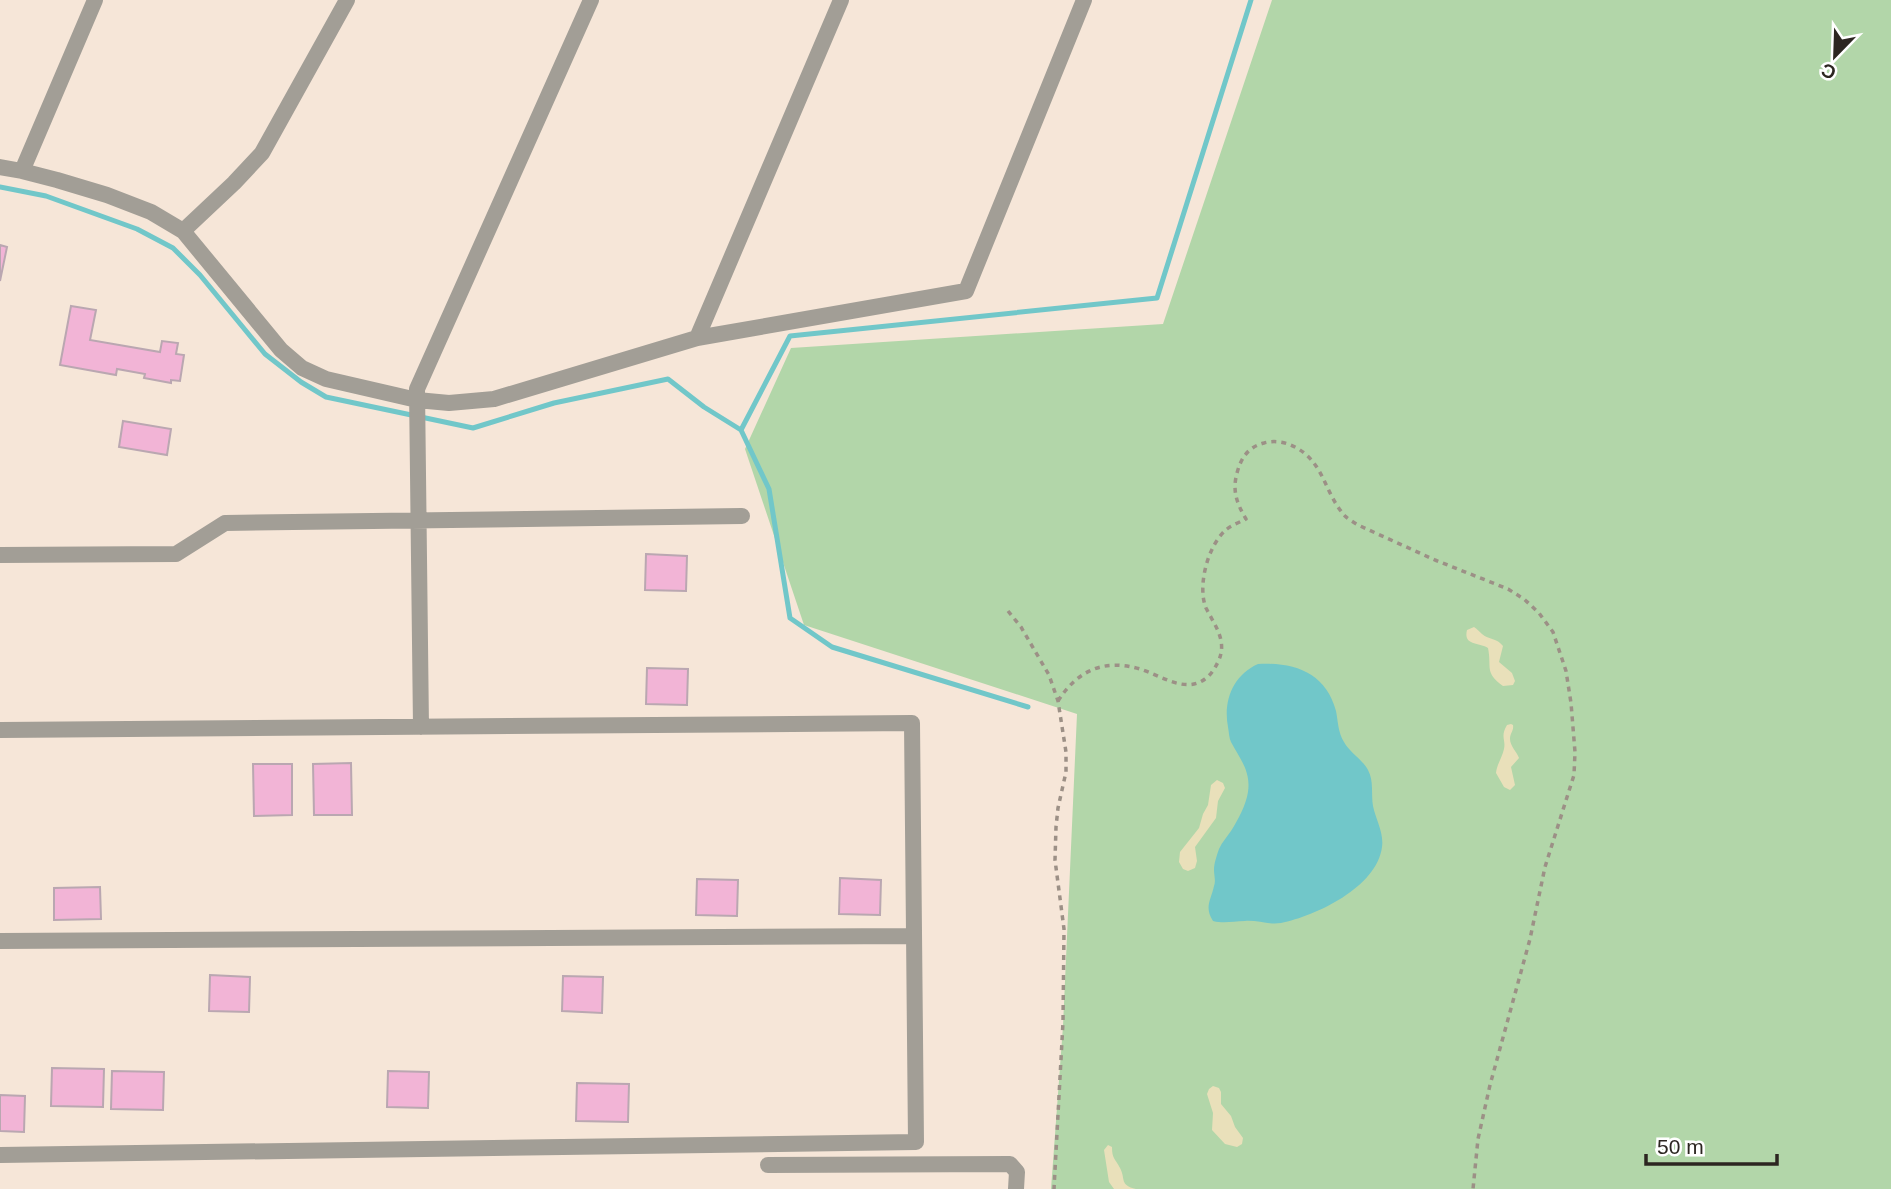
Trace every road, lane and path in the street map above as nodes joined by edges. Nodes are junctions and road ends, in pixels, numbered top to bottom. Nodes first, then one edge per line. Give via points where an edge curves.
1 (95, 0) edge
2 (347, 0) edge
3 (591, 0) edge
4 (841, 0) edge
5 (1084, 0) edge
6 (0, 167) edge
7 (22, 171) junction
8 (183, 231) junction
9 (697, 338) junction
10 (417, 400) junction
11 (742, 516) dead end
12 (418, 520) junction
13 (0, 555) edge
14 (1008, 611) dead end
15 (1058, 701) junction
16 (421, 727) junction
17 (0, 730) edge
18 (914, 936) junction
19 (0, 941) edge
20 (0, 1155) edge
21 (768, 1165) dead end
22 (1016, 1189) edge
23 (1054, 1189) edge
24 (1473, 1189) edge

1 - 7 street
2 - 8 street via 262,153
3 - 10 street via 417,389
4 - 9 street
5 - 9 street via 966,291
6 - 7 street
7 - 8 street via 107,195
8 - 10 street via 281,350 302,368 326,379
9 - 10 street via 494,399
10 - 12 street
11 - 12 street
12 - 13 street via 225,523 176,554
12 - 16 street
14 - 15 path via 1049,675
15 - 23 path via 1066,772 1055,859 1064,929
15 - 24 path via 1068,686 1090,670 1123,665 1185,685 1205,679 1215,668 1223,647 1203,595 1206,567 1216,541 1246,519 1238,507 1235,485 1243,457 1254,446 1270,441 1304,452 1320,470 1337,505 1358,525 1508,589 1539,613 1553,632 1566,671 1576,752 1574,775 1545,867 1490,1084
16 - 17 street
16 - 18 street via 912,723
18 - 19 street
18 - 20 street via 916,1142
21 - 22 street via 1010,1164 1017,1172

